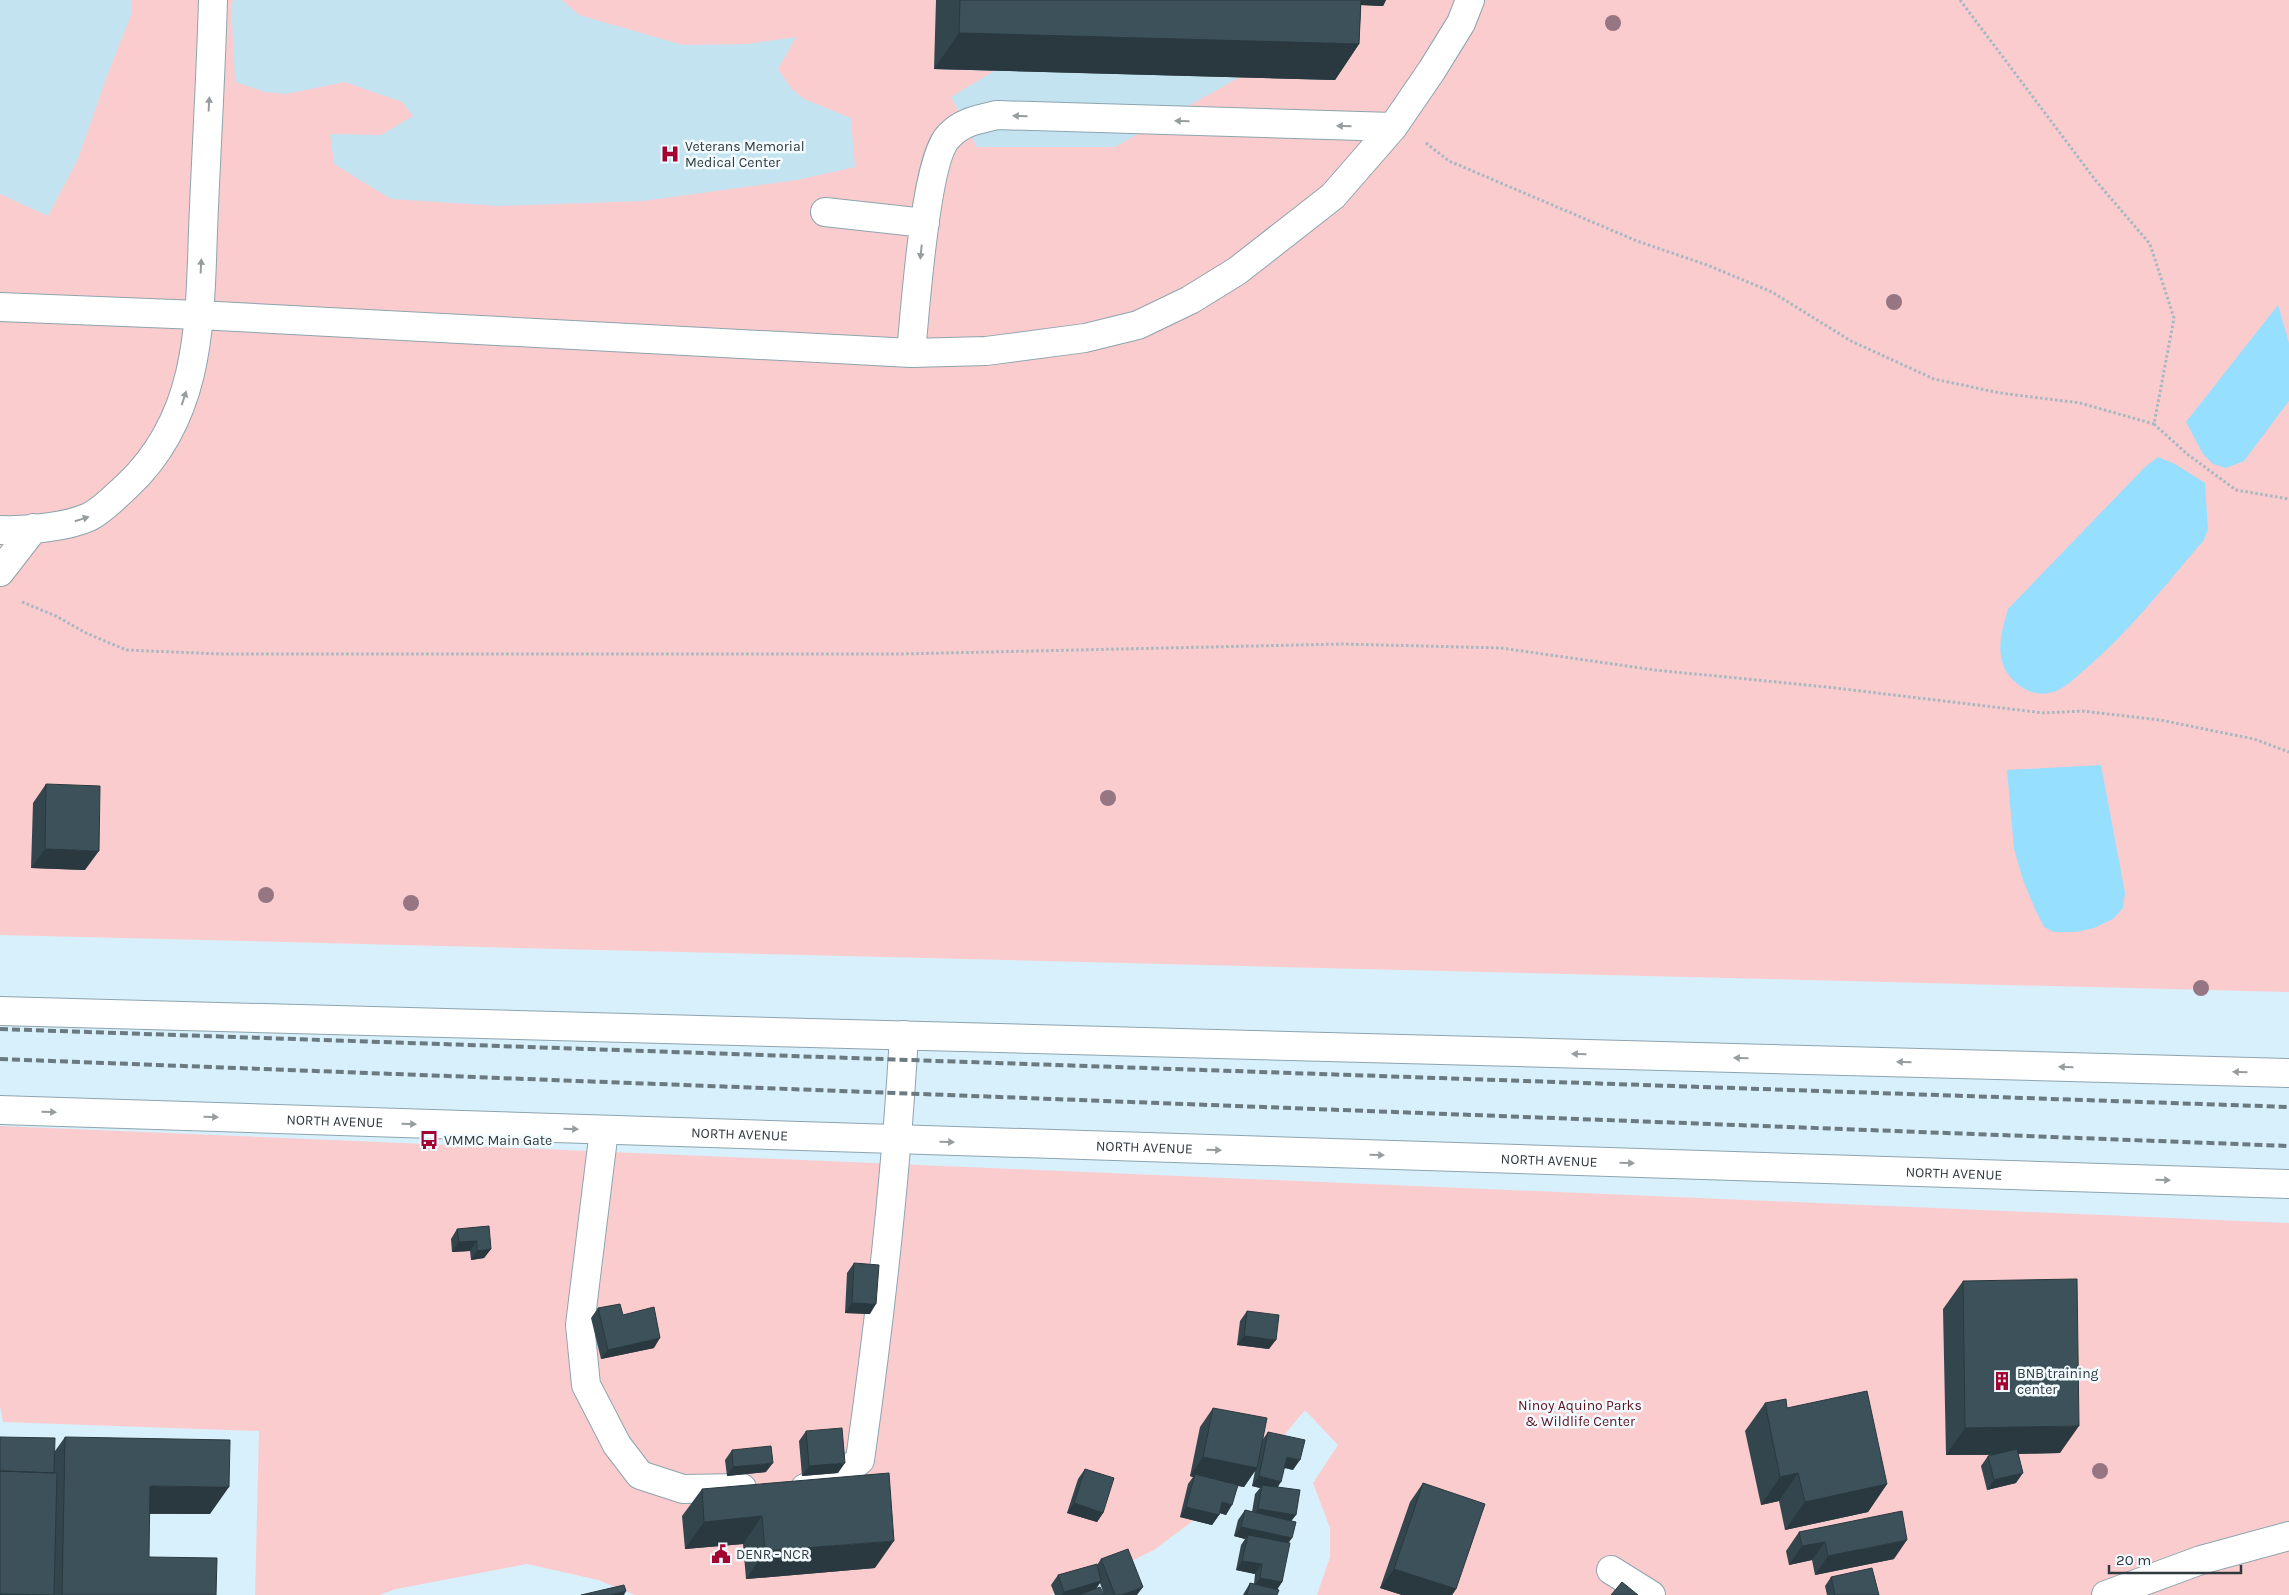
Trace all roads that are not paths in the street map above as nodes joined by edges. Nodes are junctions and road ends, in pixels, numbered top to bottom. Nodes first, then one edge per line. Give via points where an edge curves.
1 (214, 0) edge
2 (1470, 0) edge
3 (1393, 127) junction
4 (824, 212) dead end
5 (925, 223) junction
6 (0, 307) edge
7 (198, 315) junction
8 (911, 353) junction
9 (34, 528) junction
10 (0, 530) edge
11 (0, 572) edge
12 (0, 1011) edge
13 (904, 1035) junction
14 (2289, 1073) edge
15 (0, 1110) edge
16 (604, 1130) junction
17 (898, 1140) junction
18 (2289, 1184) edge
19 (2289, 1536) edge
20 (1611, 1570) dead end
21 (1650, 1595) edge
22 (2106, 1595) edge

7 -> 1 main road
2 - 3 main road via 1461,23
3 -> 5 main road via 997,116 967,122 948,136 937,156
3 - 8 main road via 1333,196 1284,236 1190,300 1138,325 1037,345 986,351
4 - 5 main road
5 -> 8 main road
6 - 7 main road
7 - 8 main road
9 -> 7 main road via 90,517 136,478 155,455 184,402 197,343
9 - 10 main road
9 - 11 main road
12 - 13 main road
14 -> 13 main road
13 - 17 main road
15 -> 16 main road, NORTH AVENUE
16 - 17 main road, NORTH AVENUE
16 - 17 main road via 580,1325 586,1385 617,1445 640,1475 683,1489 827,1488 860,1460 878,1339
17 -> 18 main road, NORTH AVENUE
19 - 22 main road via 2201,1560
20 - 21 main road

